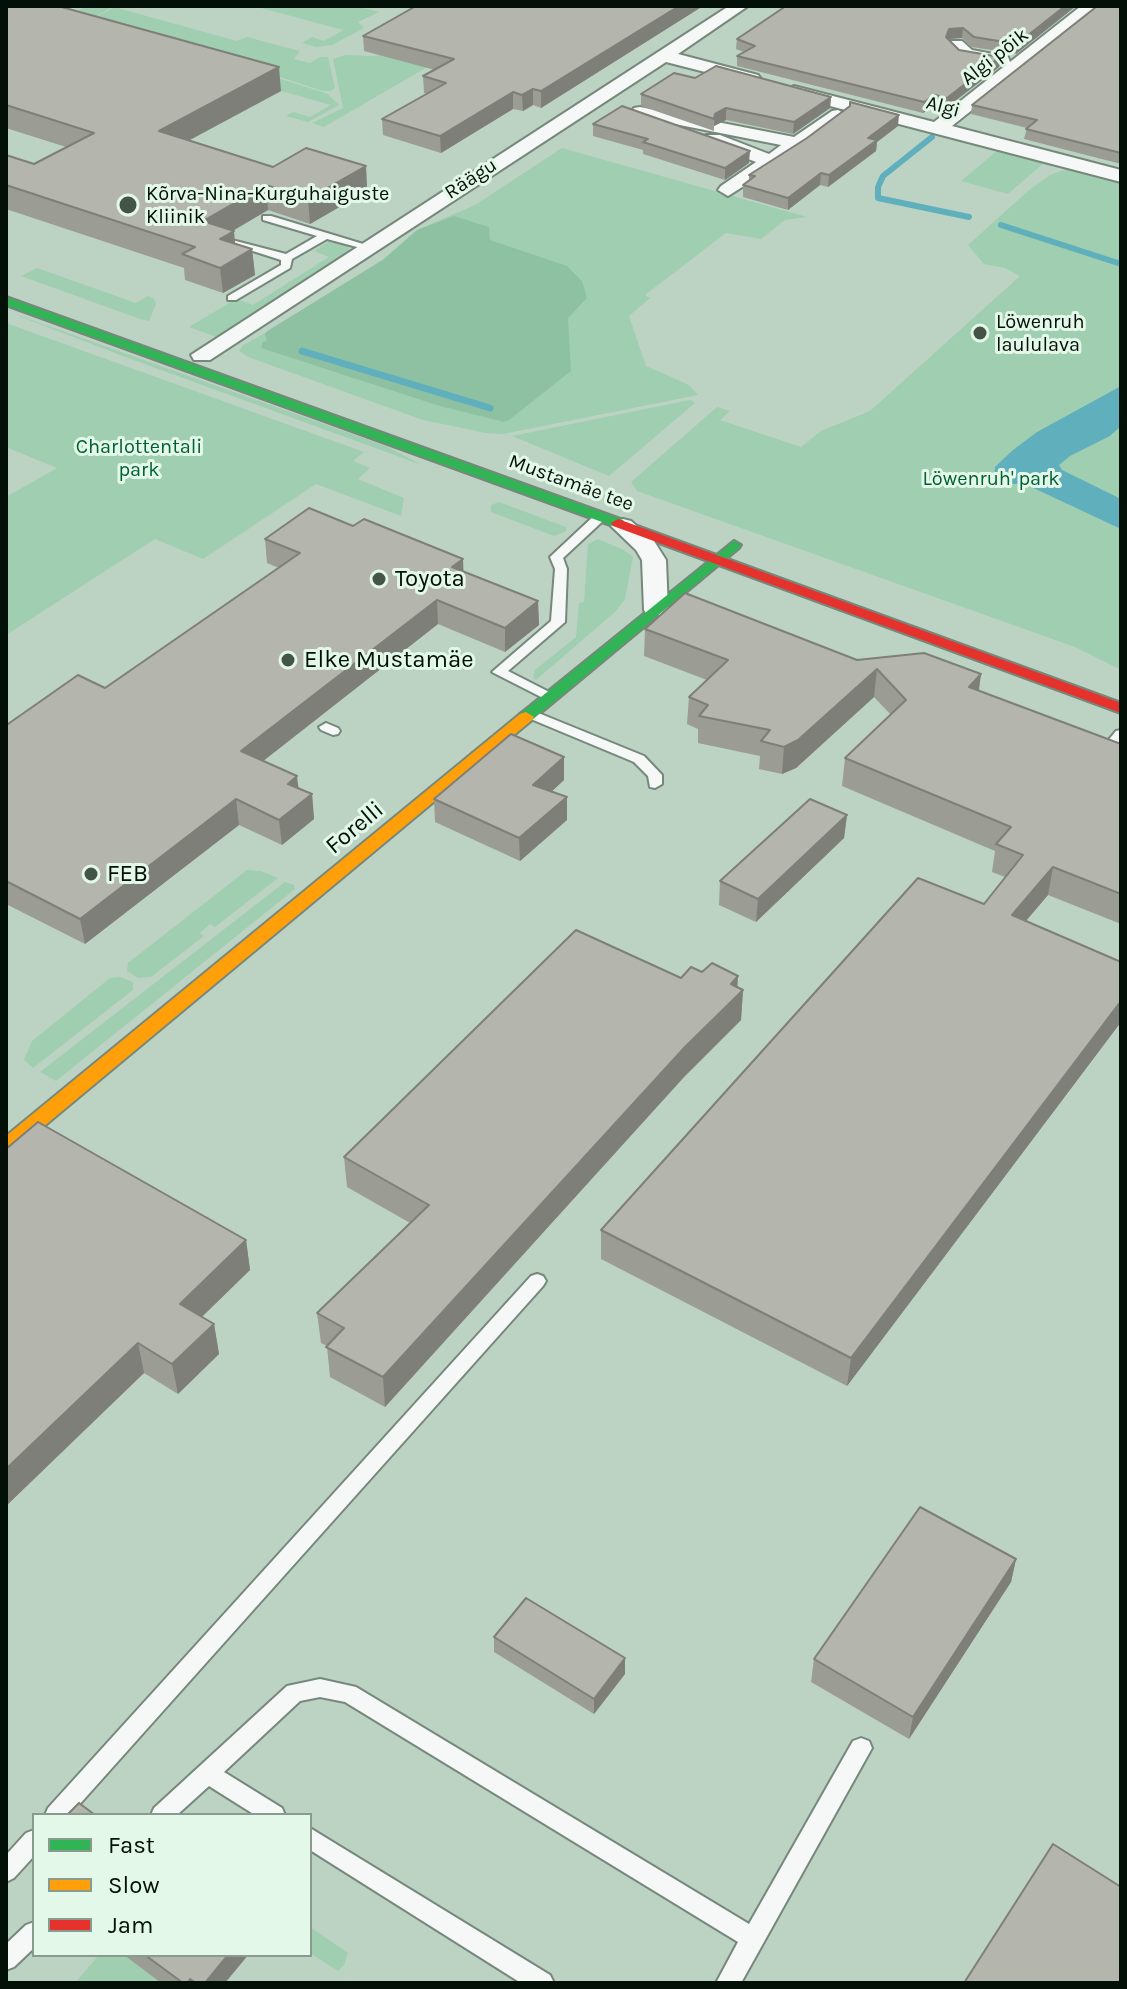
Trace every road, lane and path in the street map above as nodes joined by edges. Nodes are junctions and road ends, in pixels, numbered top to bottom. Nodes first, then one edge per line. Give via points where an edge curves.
1 (740, 6) edge
2 (1121, 7) edge
3 (956, 45) edge
4 (661, 55) junction
5 (1024, 63) junction
6 (594, 99) junction
7 (640, 112) junction
8 (838, 115) edge
9 (938, 128) junction
10 (798, 143) junction
11 (771, 161) junction
12 (1121, 176) edge
13 (728, 190) dead end
14 (267, 218) dead end
15 (326, 235) junction
16 (232, 241) edge
17 (368, 247) junction
18 (287, 258) junction
19 (6, 284) edge
20 (232, 298) dead end
21 (6, 301) edge
22 (202, 355) junction
23 (617, 516) junction
24 (711, 536) dead end
25 (716, 560) junction
26 (674, 603) junction
27 (969, 632) dead end
28 (1121, 689) edge
29 (552, 697) junction
30 (1121, 708) edge
31 (531, 714) junction
32 (1121, 734) edge
33 (1106, 752) edge
34 (655, 784) dead end
35 (6, 1147) edge
36 (537, 1281) dead end
37 (861, 1748) dead end
38 (207, 1773) junction
39 (58, 1813) edge
40 (164, 1813) edge
41 (271, 1813) edge
42 (312, 1839) edge
43 (32, 1842) edge
44 (6, 1871) edge
45 (32, 1935) edge
46 (752, 1938) junction
47 (6, 1959) edge
48 (542, 1983) edge
49 (728, 1983) edge

1 - 4 street, Räägu
2 - 5 street, Algi põik via 1089,8
3 - 5 street via 966,54
4 - 6 street, Räägu
4 - 9 street, Algi
5 - 9 street, Algi põik
6 - 7 street
6 - 17 street, Räägu
7 - 10 street
7 - 11 street
8 - 10 street
9 - 12 street, Algi
10 - 11 street
11 - 13 street
14 - 15 lane
15 - 17 lane
15 - 18 lane
16 - 18 lane
17 - 22 street, Räägu
18 - 20 lane via 286,266
19 - 22 main road, Mustamäe tee
21 - 23 main road, Mustamäe tee
22 - 23 main road, Mustamäe tee
23 - 25 main road, Mustamäe tee
23 - 26 street via 646,546
23 - 29 lane via 556,557 561,569 558,622 499,672
24 - 25 main road, Forelli via 743,548
25 - 26 main road, Forelli
25 - 30 main road, Mustamäe tee
26 - 29 main road, Forelli
27 - 28 main road
29 - 31 main road, Forelli
31 - 34 lane via 639,759 655,775
31 - 35 main road, Forelli
32 - 33 lane
36 - 39 lane
37 - 46 lane
38 - 40 lane
38 - 41 lane
38 - 46 lane via 294,1693 320,1688 349,1694
42 - 48 lane
43 - 44 lane
45 - 47 lane
46 - 49 lane

